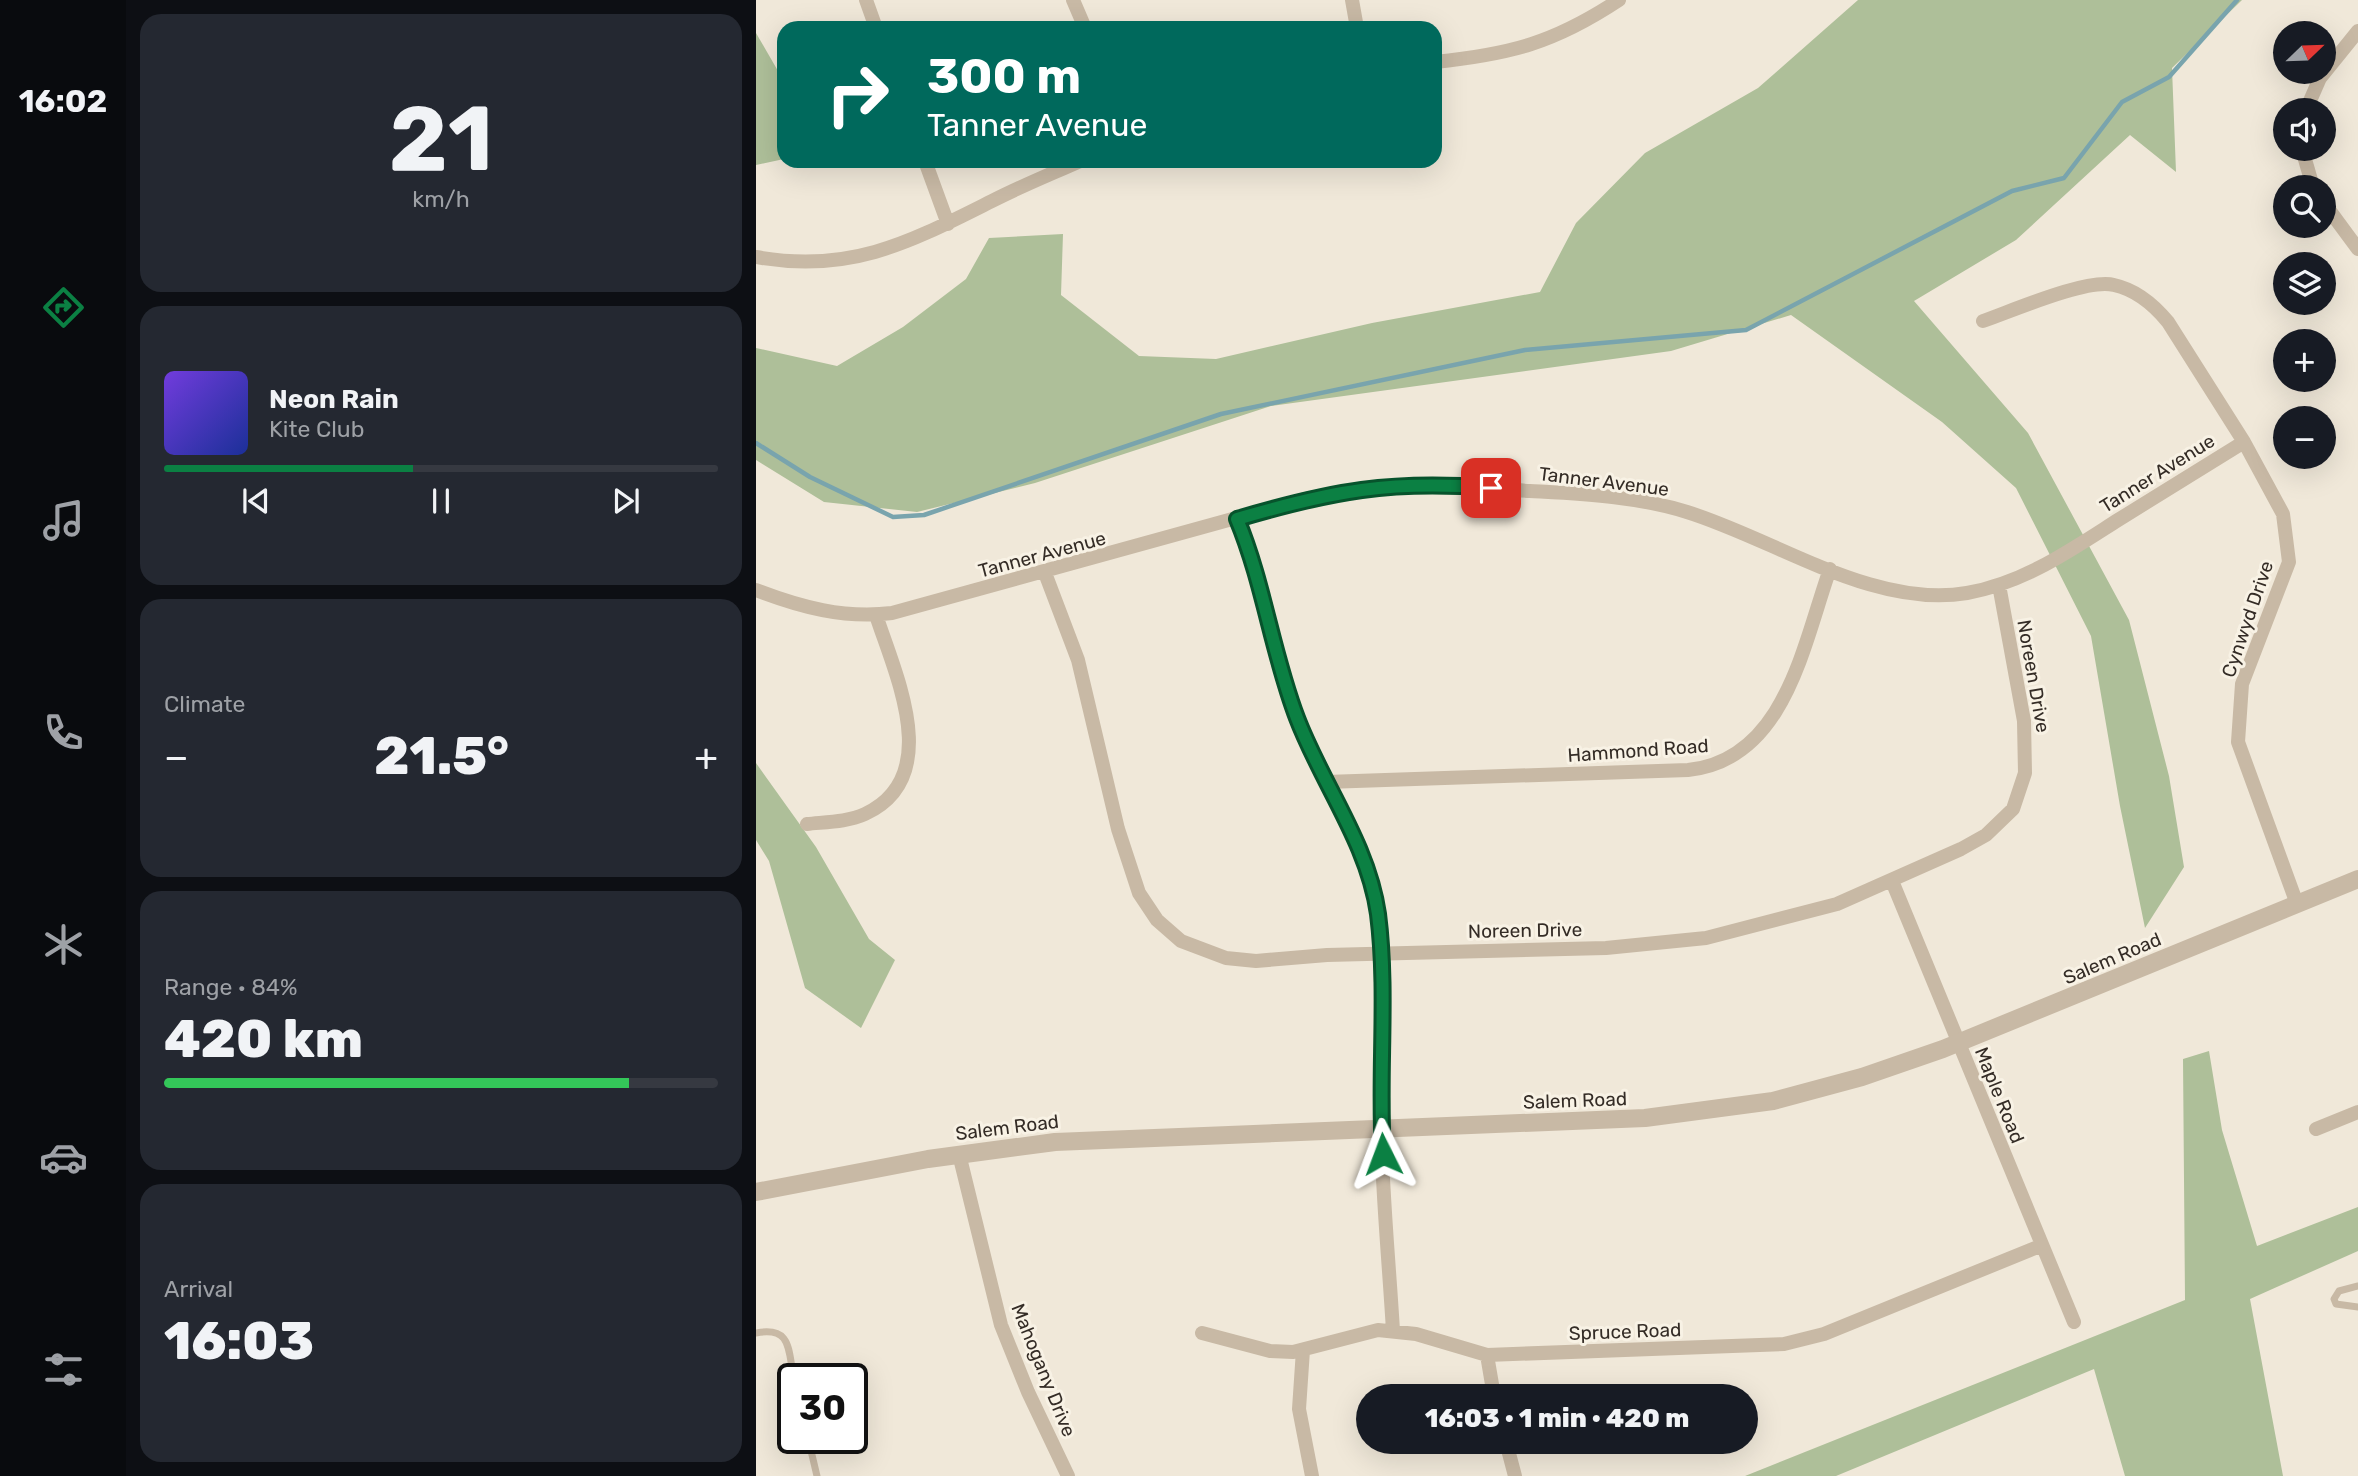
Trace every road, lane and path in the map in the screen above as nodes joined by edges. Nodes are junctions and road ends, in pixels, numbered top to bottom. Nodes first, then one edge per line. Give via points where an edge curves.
1 (866, 0) edge
2 (1073, 0) edge
3 (1352, 0) edge
4 (1619, 0) edge
5 (874, 21) edge
6 (1082, 21) edge
7 (1356, 21) edge
8 (2358, 31) edge
9 (1442, 61) edge
10 (2311, 98) edge
11 (928, 168) edge
12 (1065, 168) edge
13 (2336, 219) edge
14 (948, 224) junction
15 (2358, 249) edge
16 (756, 257) edge
17 (1983, 321) dead end
18 (2244, 442) junction
19 (1237, 519) junction
20 (1830, 569) junction
21 (1045, 573) junction
22 (1999, 585) junction
23 (756, 590) edge
24 (876, 615) junction
25 (1326, 782) junction
26 (807, 824) dead end
27 (2358, 879) edge
28 (1892, 881) junction
29 (2297, 904) junction
30 (1381, 953) junction
31 (1958, 1043) junction
32 (2358, 1112) edge
33 (1381, 1129) junction
34 (2316, 1129) dead end
35 (959, 1154) junction
36 (756, 1192) edge
37 (2040, 1246) junction
38 (2358, 1286) edge
39 (2358, 1307) edge
40 (2074, 1322) dead end
41 (1393, 1331) junction
42 (756, 1333) edge
43 (1202, 1333) dead end
44 (1303, 1350) junction
45 (1487, 1355) junction
46 (790, 1363) edge
47 (1492, 1384) edge
48 (812, 1454) edge
49 (1509, 1454) edge
50 (817, 1476) edge
51 (1068, 1476) edge
52 (1312, 1476) edge
53 (1515, 1476) edge

1 - 5 street
2 - 6 street
3 - 7 street
4 - 9 street via 1546,41
8 - 10 street via 2320,78
11 - 14 street
12 - 14 street
13 - 15 street
14 - 16 street via 887,250 845,260
17 - 18 street, Cynwyd Drive via 2086,285 2113,284 2140,296 2168,322
18 - 22 street, Tanner Avenue via 2050,563
18 - 29 street, Cynwyd Drive via 2283,514 2289,562 2242,684 2238,742
19 - 20 street, Tanner Avenue via 1315,497 1387,485 1439,484 1593,495 1688,512
19 - 21 street, Tanner Avenue
19 - 25 street via 1252,556 1294,710
20 - 22 street, Tanner Avenue via 1921,595 1967,593
20 - 25 street, Hammond Road via 1778,708 1749,747 1721,763 1688,770
21 - 24 street, Tanner Avenue
21 - 30 street, Noreen Drive via 1079,660 1128,861 1139,893 1157,920 1195,948 1241,960
22 - 28 street, Noreen Drive via 2027,748 2019,797 1986,835
23 - 24 street, Tanner Avenue via 830,612
24 - 26 street via 908,719 910,747 903,776 886,802 863,815
25 - 30 street via 1367,866
27 - 29 street, Salem Road
28 - 30 street, Noreen Drive via 1820,910 1696,940 1578,949
28 - 31 street, Maple Road
29 - 31 street, Salem Road
30 - 33 street
31 - 33 street, Salem Road via 1843,1083 1742,1107 1645,1118
31 - 37 street, Maple Road
32 - 34 street
33 - 35 street, Salem Road via 1098,1138
33 - 41 street
35 - 36 street, Salem Road
35 - 51 street, Mahogany Drive via 1001,1325
37 - 40 street, Maple Road
37 - 45 street, Spruce Road via 1824,1334 1784,1344
38 - 39 lane via 2339,1291 2334,1299 2336,1304
41 - 44 street, Spruce Road via 1365,1333
41 - 45 street, Spruce Road
42 - 46 lane via 779,1332
43 - 44 street, Spruce Road via 1270,1351
44 - 52 street via 1299,1409
45 - 47 street
48 - 50 lane
49 - 53 street

